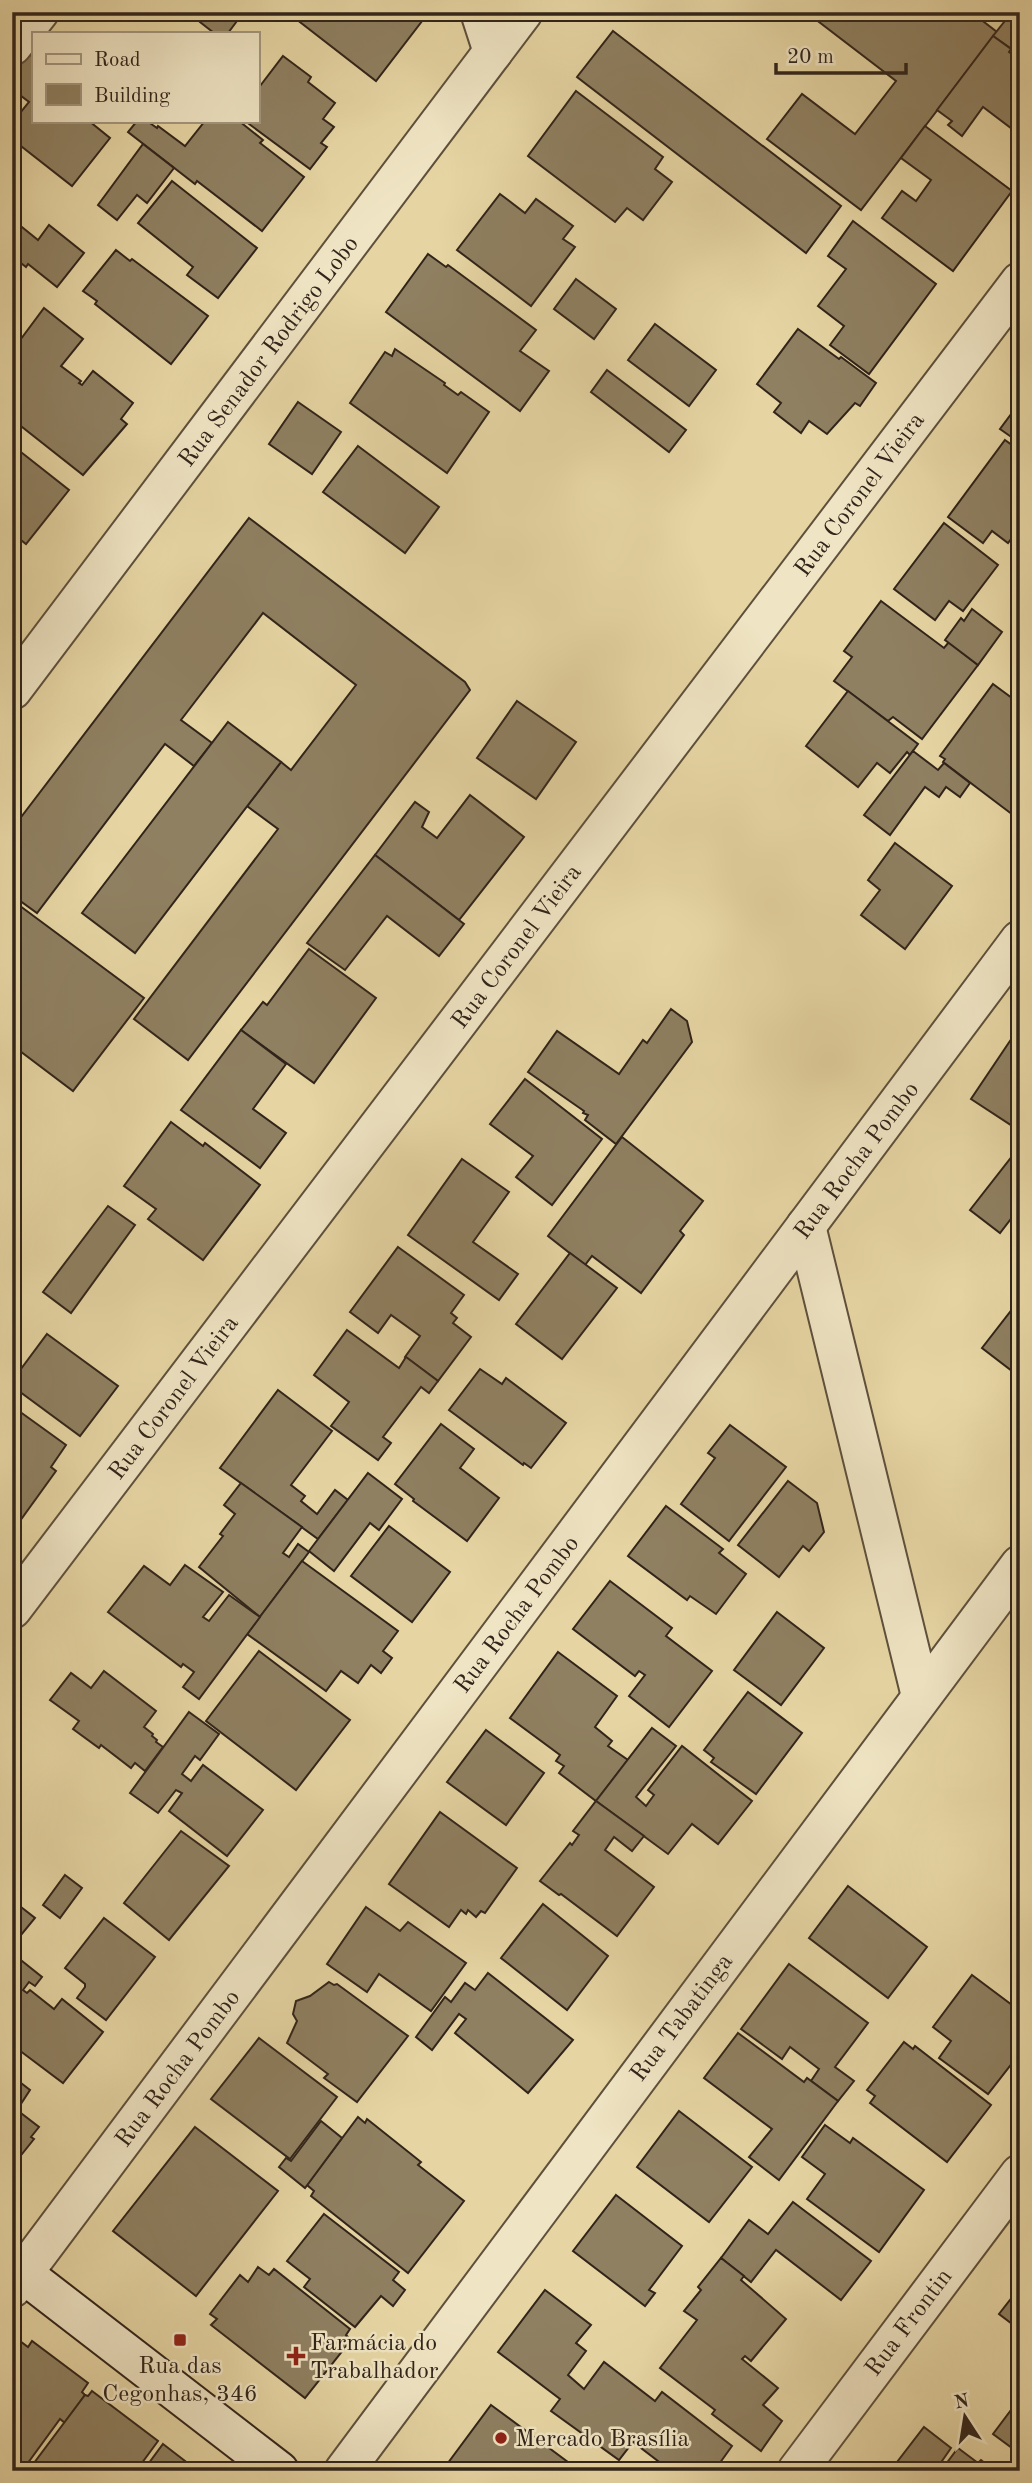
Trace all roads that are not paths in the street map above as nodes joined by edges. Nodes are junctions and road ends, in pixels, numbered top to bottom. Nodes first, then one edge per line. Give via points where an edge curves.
1 (39, 12) edge
2 (480, 12) edge
3 (523, 12) edge
4 (12, 46) edge
5 (493, 52) junction
6 (1020, 282) edge
7 (12, 690) edge
8 (1020, 940) edge
9 (806, 1226) junction
10 (1020, 1565) edge
11 (12, 1609) edge
12 (921, 1696) junction
13 (1020, 2174) edge
14 (16, 2275) edge
15 (279, 2471) edge
16 (344, 2471) edge
17 (797, 2471) edge

1 - 4 street
2 - 5 street
3 - 5 street, Rua Senador Rodrigo Lobo
5 - 7 street, Rua Senador Rodrigo Lobo
6 - 11 street, Rua Coronel Vieira
8 - 9 street, Rua Rocha Pombo
9 - 12 street
9 - 14 street, Rua Rocha Pombo
10 - 12 street, Rua Tabatinga
12 - 16 street, Rua Tabatinga
13 - 17 street, Rua Frontin
14 - 15 street

